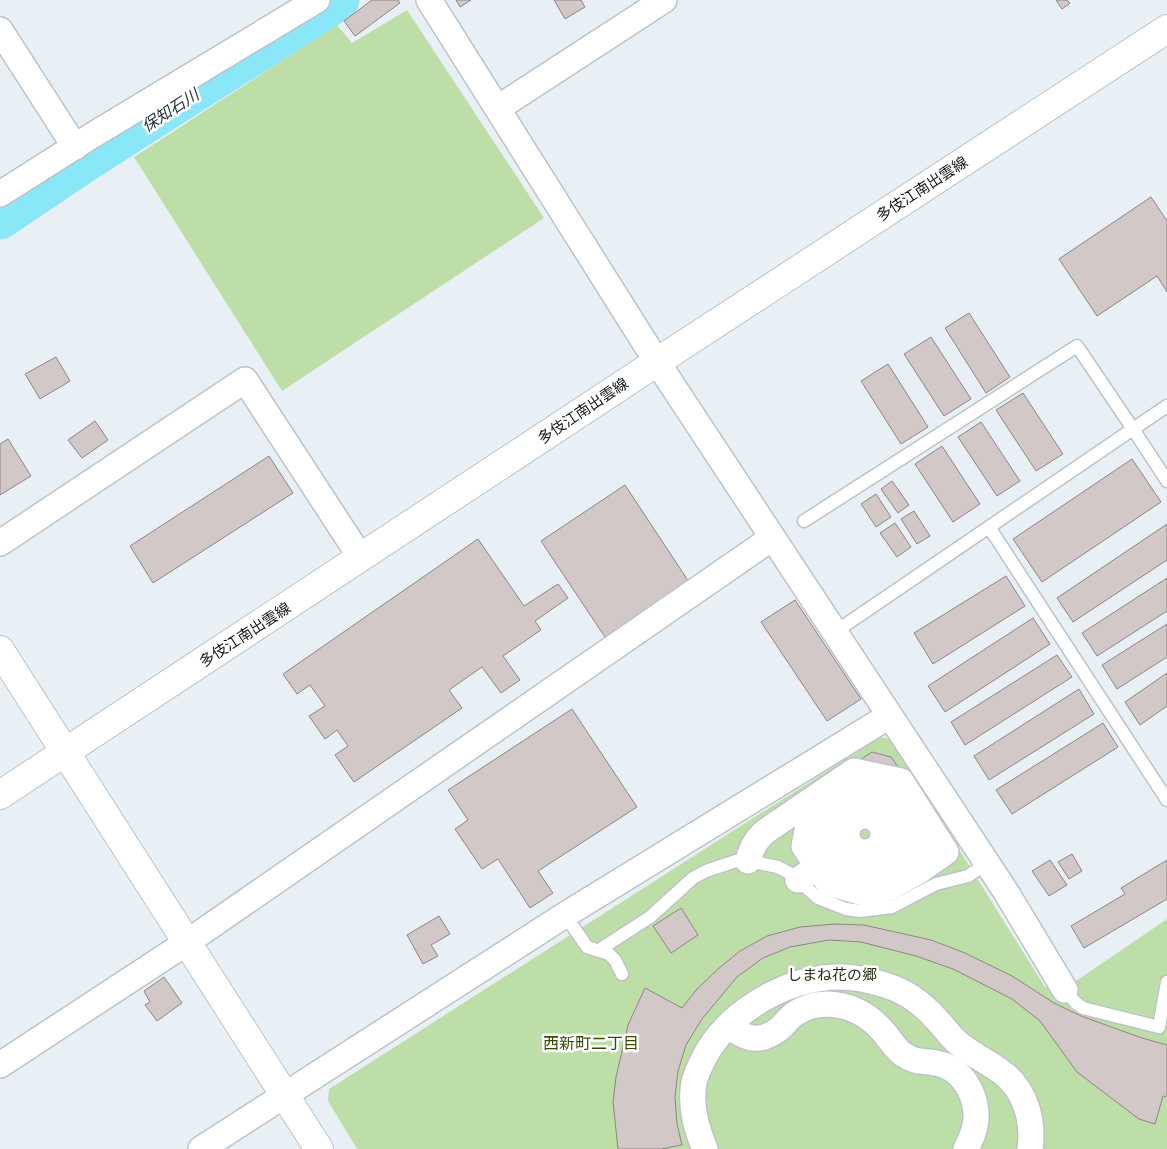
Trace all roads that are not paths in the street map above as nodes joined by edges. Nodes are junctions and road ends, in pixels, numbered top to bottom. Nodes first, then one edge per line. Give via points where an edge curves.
1 (317, 0) edge
2 (429, 0) edge
3 (664, 0) edge
4 (1167, 29) edge
5 (0, 30) edge
6 (498, 108) junction
7 (75, 146) junction
8 (0, 194) edge
9 (657, 362) junction
10 (1167, 406) edge
11 (1133, 429) junction
12 (1167, 481) edge
13 (804, 521) dead end
14 (989, 527) junction
15 (772, 538) junction
16 (0, 542) edge
17 (361, 558) junction
18 (835, 632) junction
19 (0, 650) edge
20 (889, 716) junction
21 (65, 753) junction
22 (833, 786) junction
23 (0, 795) edge
24 (1167, 800) edge
25 (855, 834) junction
26 (804, 846) dead end
27 (921, 860) junction
28 (748, 861) junction
29 (987, 863) junction
30 (908, 900) junction
31 (846, 909) junction
32 (565, 915) junction
33 (186, 942) junction
34 (598, 950) junction
35 (622, 974) dead end
36 (1167, 982) edge
37 (1065, 990) joint
38 (731, 1028) dead end
39 (0, 1065) edge
40 (285, 1096) junction
41 (201, 1149) edge
42 (319, 1149) edge
43 (705, 1149) edge
44 (966, 1149) edge
45 (1030, 1149) edge

1 - 7 street
2 - 6 street
3 - 6 street
4 - 9 main road, 多伎江南出雲線
5 - 7 street
6 - 9 street
7 - 8 street
9 - 15 street
9 - 17 main road, 多伎江南出雲線
10 - 11 lane
11 - 12 lane
11 - 13 lane via 1077,346
11 - 14 lane
14 - 18 lane
14 - 24 lane
15 - 18 street
15 - 33 street
16 - 17 street via 245,380
17 - 21 main road, 多伎江南出雲線
18 - 20 street
19 - 21 main road
20 - 29 street
20 - 32 street
21 - 23 main road, 多伎江南出雲線
21 - 33 main road
22 - 25 street
22 - 25 street via 814,801
22 - 25 street via 854,771
25 - 26 street
25 - 27 street
25 - 27 street via 928,824 946,852
25 - 27 street via 828,883 874,896
25 - 28 lane via 792,874 778,867
25 - 28 street via 758,838
25 - 30 street
25 - 31 street
25 - 31 lane via 818,898
28 - 34 lane via 736,861 699,874 650,917
29 - 30 lane via 968,876 936,884
29 - 37 street
30 - 31 lane via 876,910
32 - 34 lane via 587,947
32 - 40 street
33 - 39 street
33 - 40 main road
34 - 35 lane via 609,954
36 - 37 lane via 1159,1027 1083,1008
38 - 44 street via 742,1036 762,1038 807,1008 829,1004 856,1009 880,1027 905,1055 950,1068 967,1084 976,1114 975,1127
40 - 41 street
40 - 42 main road
43 - 45 street via 697,1131 692,1089 698,1069 716,1037 752,1006 772,994 790,986 840,977 889,986 908,994 938,1020 958,1044 1004,1074 1017,1087 1026,1105 1031,1124

